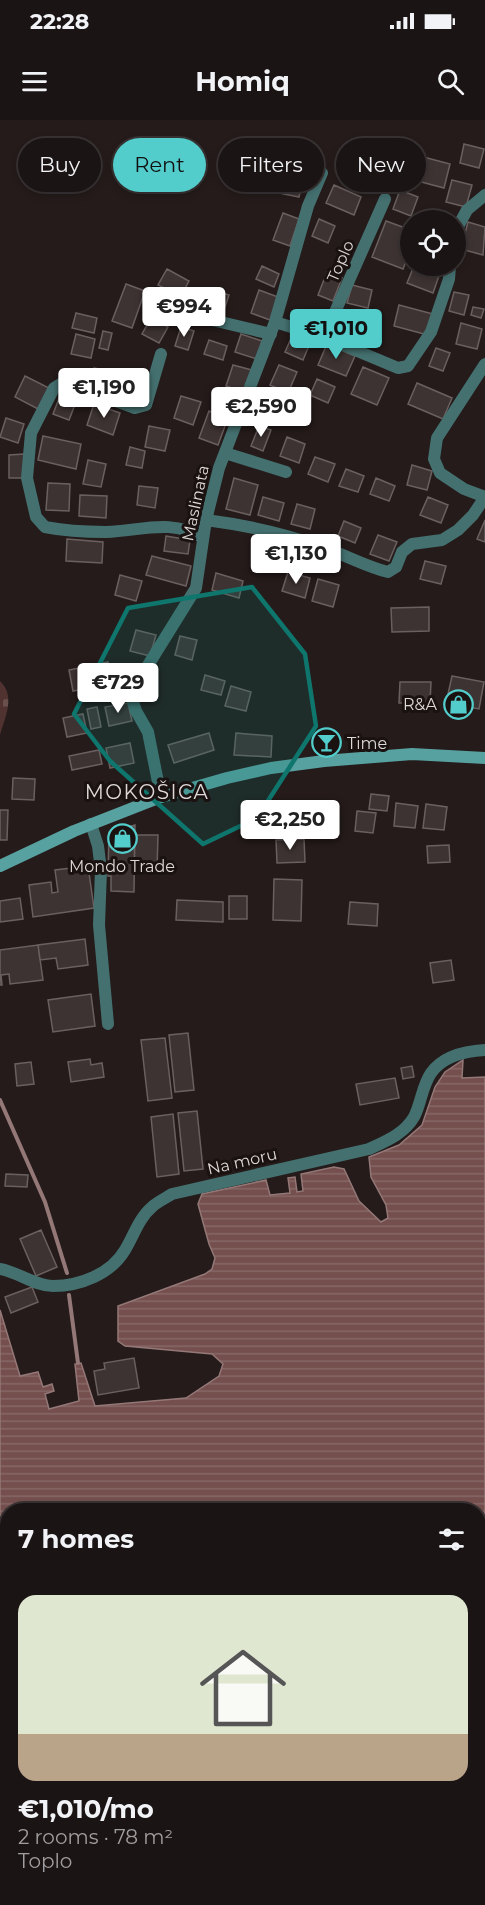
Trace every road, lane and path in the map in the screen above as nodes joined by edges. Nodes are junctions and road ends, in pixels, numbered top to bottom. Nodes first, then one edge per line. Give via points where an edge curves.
1 (314, 192) edge
2 (485, 195) edge
3 (385, 200) dead end
4 (466, 212) edge
5 (449, 276) edge
6 (191, 315) dead end
7 (273, 328) junction
8 (324, 337) junction
9 (160, 354) dead end
10 (485, 364) edge
11 (225, 453) junction
12 (286, 472) dead end
13 (485, 497) edge
14 (206, 520) junction
15 (203, 538) junction
16 (485, 758) edge
17 (161, 797) junction
18 (91, 824) junction
19 (0, 866) edge
20 (108, 1024) dead end
21 (485, 1050) edge
22 (0, 1269) edge

1 - 7 street, Maslinata
2 - 4 street
3 - 8 street, Toplo
5 - 8 street via 431,332 408,366 398,368
6 - 7 street
7 - 8 street
7 - 11 street, Maslinata
9 - 15 street via 146,405 135,408 73,385 62,383 54,388 31,433 27,478 31,504 45,527 107,532 175,527
10 - 13 street via 437,438 435,459 440,473
11 - 12 street
11 - 14 street, Maslinata
13 - 14 street via 458,530 442,540 412,544 388,572 276,533
14 - 15 street, Maslinata
15 - 17 street, Maslinata via 196,588 131,696 148,732
16 - 17 main road via 412,754 324,760 271,768
17 - 18 main road
18 - 19 main road
18 - 20 street via 101,870 99,925
21 - 22 street, Na moru via 449,1058 431,1073 414,1118 395,1137 369,1149 172,1194 153,1206 124,1252 108,1271 97,1276 54,1286

